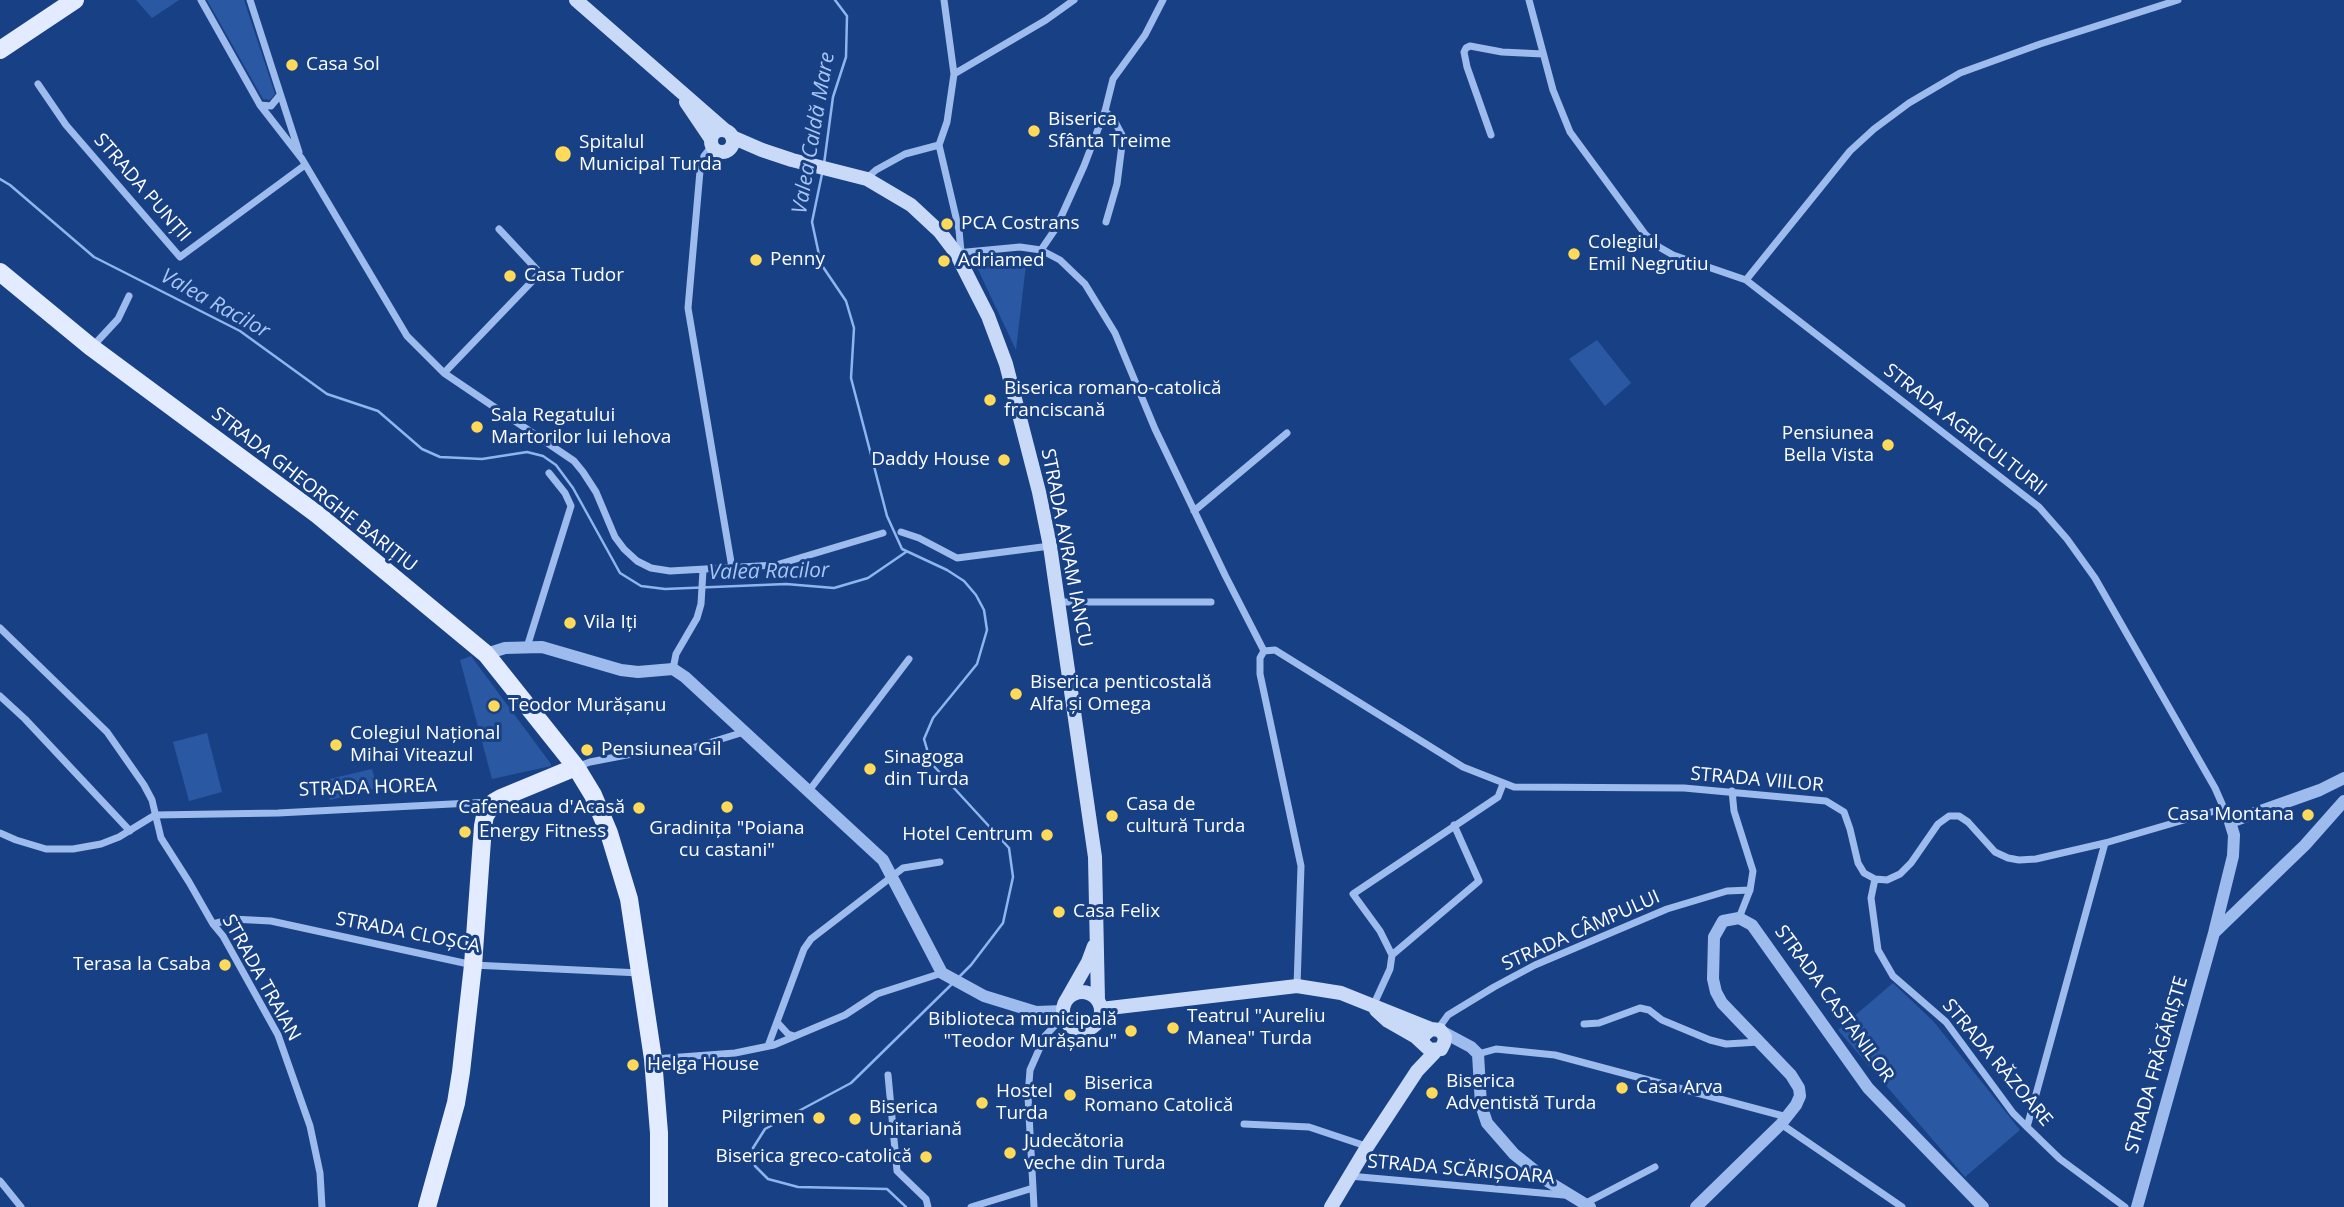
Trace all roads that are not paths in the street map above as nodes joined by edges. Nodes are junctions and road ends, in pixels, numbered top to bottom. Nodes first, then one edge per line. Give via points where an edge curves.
1 (75, 0) edge
2 (201, 0) edge
3 (250, 0) edge
4 (944, 0) edge
5 (1074, 0) edge
6 (1160, 0) edge
7 (1529, 0) edge
8 (2178, 0) edge
9 (579, 2) edge
10 (0, 50) edge
11 (1543, 54) junction
12 (954, 74) junction
13 (38, 84) dead end
14 (280, 94) junction
15 (260, 105) junction
16 (1105, 111) junction
17 (1491, 135) dead end
18 (722, 141) junction
19 (939, 145) junction
20 (303, 162) junction
21 (867, 179) junction
22 (1106, 222) dead end
23 (499, 229) dead end
24 (1041, 250) junction
25 (959, 253) junction
26 (0, 272) edge
27 (1746, 281) junction
28 (130, 296) dead end
29 (91, 347) junction
30 (443, 373) junction
31 (1287, 433) dead end
32 (549, 473) dead end
33 (1194, 511) junction
34 (901, 532) dead end
35 (883, 533) dead end
36 (1050, 546) junction
37 (732, 568) junction
38 (703, 569) junction
39 (1059, 602) junction
40 (1211, 602) dead end
41 (0, 628) edge
42 (527, 647) junction
43 (1264, 651) junction
44 (486, 654) junction
45 (909, 659) dead end
46 (673, 669) junction
47 (0, 696) edge
48 (744, 732) junction
49 (576, 767) junction
50 (2344, 778) edge
51 (1503, 784) junction
52 (1732, 791) junction
53 (808, 792) junction
54 (2344, 801) edge
55 (494, 802) junction
56 (2225, 808) junction
57 (155, 815) junction
58 (2230, 822) junction
59 (1454, 825) junction
60 (130, 831) junction
61 (0, 832) edge
62 (2105, 843) junction
63 (940, 862) dead end
64 (892, 875) junction
65 (1875, 879) junction
66 (1750, 890) junction
67 (1739, 918) junction
68 (213, 924) junction
69 (2214, 933) junction
70 (1097, 938) junction
71 (1392, 955) junction
72 (473, 965) junction
73 (641, 973) junction
74 (944, 975) junction
75 (1297, 986) junction
76 (1099, 1005) junction
77 (1373, 1006) junction
78 (1064, 1009) junction
79 (777, 1022) junction
80 (1584, 1024) dead end
81 (1437, 1030) junction
82 (794, 1036) junction
83 (1759, 1042) junction
84 (1423, 1043) junction
85 (768, 1046) junction
86 (1439, 1049) junction
87 (1478, 1054) junction
88 (653, 1059) junction
89 (888, 1075) dead end
90 (1784, 1120) junction
91 (1244, 1124) dead end
92 (2027, 1127) junction
93 (1367, 1147) junction
94 (1655, 1167) dead end
95 (1349, 1176) junction
96 (0, 1181) edge
97 (1032, 1188) junction
98 (1571, 1195) junction
99 (1585, 1206) edge
100 (21, 1207) edge
101 (321, 1207) edge
102 (427, 1207) edge
103 (659, 1207) edge
104 (928, 1207) edge
105 (971, 1207) edge
106 (1034, 1207) edge
107 (1331, 1207) edge
108 (1696, 1207) edge
109 (1902, 1207) edge
110 (1983, 1207) edge
111 (2125, 1207) edge
112 (2137, 1207) edge

1 - 10 main road
2 - 15 street
3 - 14 street
4 - 12 street
5 - 12 street
6 - 16 street via 1145,35 1113,79
7 - 11 street, STRADA AGRICULTURII
8 - 27 street via 1960,73 1909,103 1850,151
9 - 18 main road via 699,105
11 - 17 street via 1466,48 1465,60
11 - 27 street, STRADA AGRICULTURII via 1570,132 1645,234 1674,256
12 - 19 street
13 - 20 street, STRADA PUNȚII via 66,125 180,257
14 - 15 street via 271,106
14 - 20 street
15 - 20 street
16 - 22 street via 1123,137
16 - 24 street via 1056,228
18 - 21 main road, STRADA AVRAM IANCU
18 - 37 street via 704,156 700,171 689,317
19 - 21 street via 905,154
19 - 25 street via 959,230
20 - 30 street via 395,320
21 - 25 main road, STRADA AVRAM IANCU via 918,211
23 - 30 street via 540,273
24 - 25 street via 1020,247
24 - 33 street via 1086,284 1115,333
25 - 36 main road, STRADA AVRAM IANCU via 1006,364
26 - 29 main road, STRADA GHEORGHE BARIȚIU
27 - 56 street, STRADA AGRICULTURII via 2039,508 2095,578
28 - 29 street via 118,320
29 - 44 main road, STRADA GHEORGHE BARIȚIU via 318,515
30 - 38 street via 574,461 596,492 615,537 637,561 670,571
31 - 33 street
32 - 42 street via 571,506
33 - 43 street
34 - 36 street via 957,558
35 - 37 street via 776,565
36 - 39 main road, STRADA AVRAM IANCU
37 - 38 street
38 - 46 street via 697,618 676,654
39 - 40 street
39 - 70 main road, STRADA AVRAM IANCU via 1095,857
41 - 57 street, STRADA TRAIAN via 107,732 144,785
42 - 44 street
42 - 46 street via 554,650 621,670
43 - 51 street, STRADA VIILOR via 1275,650 1464,767
43 - 75 street via 1260,674 1301,866
44 - 49 main road, STRADA GHEORGHE BARIȚIU
45 - 53 street
46 - 48 street
47 - 60 street
48 - 49 street via 692,748 642,752
48 - 53 street
49 - 55 main road, STRADA HOREA
49 - 73 main road, STRADA GHEORGHE BARIȚIU via 609,833 629,899
50 - 58 street
51 - 52 street, STRADA VIILOR via 1532,789
51 - 59 street via 1498,797
52 - 65 street, STRADA VIILOR via 1814,798 1835,805 1844,812 1858,863
52 - 66 street via 1751,860
53 - 64 street via 877,855
54 - 69 street
55 - 57 street, STRADA HOREA
55 - 72 main road via 483,826
56 - 58 street, STRADA AGRICULTURII
56 - 62 street
57 - 60 street
57 - 68 street, STRADA TRAIAN via 161,838
58 - 69 street, STRADA FRĂGĂRIȘTE via 2233,856
59 - 71 street via 1479,881
59 - 71 street via 1353,894
60 - 61 street via 101,844 73,849 46,849
62 - 65 street via 2036,859 2008,858 1995,852 1968,822 1949,816 1900,874
62 - 92 street
63 - 64 street via 903,868
64 - 74 street
64 - 79 street via 808,943
65 - 92 street, STRADA RĂZOARE via 1871,898 1878,950 1885,964 1945,1022
66 - 67 street
66 - 81 street, STRADA CÂMPULUI via 1727,891 1667,909 1535,965 1448,1015
67 - 83 street via 1723,921 1714,937 1713,979 1722,1003
67 - 110 street, STRADA CASTANILOR via 1752,925 1868,1088
68 - 72 street, STRADA CLOȘCA via 232,919 271,921
68 - 101 street, STRADA TRAIAN via 278,1035 296,1081 320,1172
69 - 112 street, STRADA FRĂGĂRIȘTE
70 - 76 main road, STRADA AVRAM IANCU
70 - 78 main road, STRADA AVRAM IANCU
71 - 77 street
72 - 73 street, STRADA CLOȘCA
72 - 102 main road via 456,1103
73 - 88 main road, STRADA GHEORGHE BARIȚIU
74 - 78 street via 984,996 1036,1012
74 - 82 street via 877,994 845,1015
75 - 76 main road
75 - 77 main road via 1340,993
76 - 78 main road via 1084,992
76 - 78 main road via 1098,1022 1086,1030 1072,1028
77 - 81 main road
77 - 84 main road
78 - 97 street via 1030,1070
79 - 82 street
79 - 85 street
80 - 83 street via 1640,1009 1710,1040
81 - 84 main road via 1423,1036
81 - 86 main road via 1445,1040
81 - 87 street
82 - 85 street
83 - 90 street via 1799,1088 1796,1105
84 - 86 main road via 1427,1049
85 - 88 street
86 - 87 street
86 - 93 main road via 1417,1071
87 - 90 street via 1496,1049 1555,1055
87 - 98 street via 1481,1105 1487,1123 1514,1154
88 - 103 main road, STRADA GHEORGHE BARIȚIU
89 - 104 street via 897,1171 926,1199
90 - 108 street
90 - 109 street
91 - 93 street via 1309,1127
92 - 111 street, STRADA RĂZOARE via 2060,1159
93 - 95 main road
94 - 99 street
95 - 98 street, STRADA SCĂRIȘOARA
95 - 107 main road
96 - 100 street
97 - 105 street
97 - 106 street
98 - 99 street

